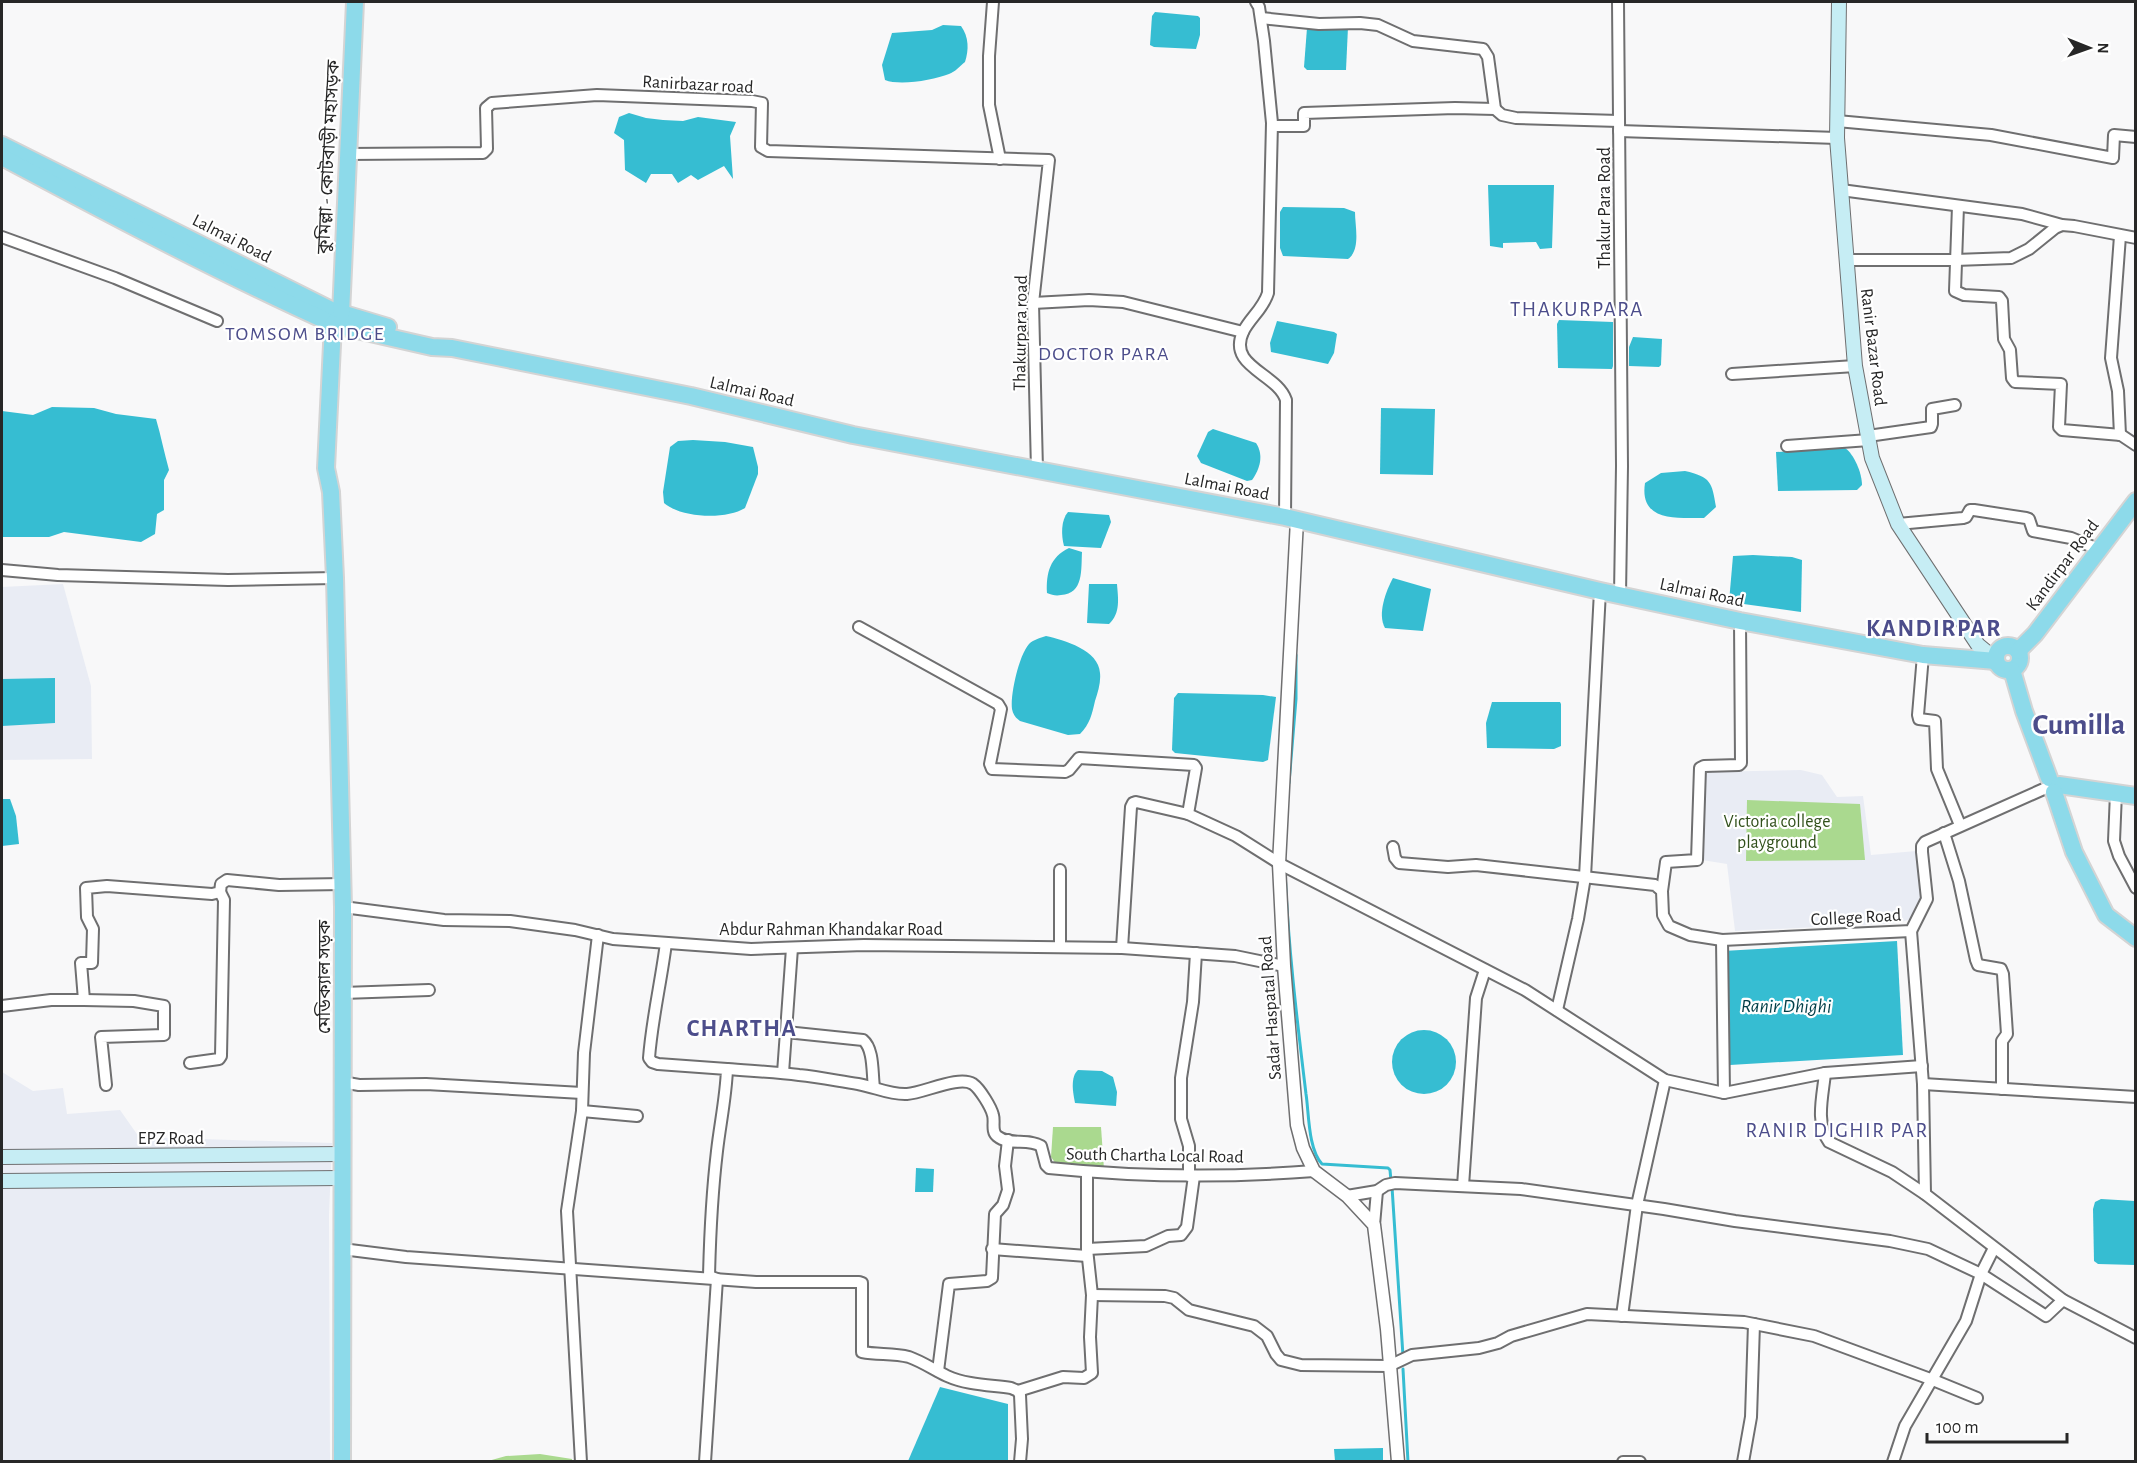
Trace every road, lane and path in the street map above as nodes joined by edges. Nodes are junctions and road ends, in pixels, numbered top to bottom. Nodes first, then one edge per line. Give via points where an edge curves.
1 (346, 2) edge
2 (355, 2) edge
3 (993, 2) edge
4 (1256, 2) edge
5 (1618, 2) edge
6 (1839, 2) edge
7 (1261, 18) junction
8 (1495, 109) junction
9 (1837, 122) junction
10 (1272, 126) junction
11 (1619, 126) junction
12 (344, 135) junction
13 (2136, 137) edge
14 (1837, 138) junction
15 (2, 145) edge
16 (347, 154) junction
17 (2, 157) edge
18 (999, 159) junction
19 (1049, 160) joint
20 (1841, 190) junction
21 (1958, 206) junction
22 (109, 207) junction
23 (2062, 225) junction
24 (2120, 236) junction
25 (2, 237) edge
26 (2136, 238) edge
27 (1846, 260) junction
28 (1955, 260) junction
29 (1033, 303) junction
30 (337, 319) junction
31 (217, 321) dead end
32 (1243, 332) junction
33 (1856, 366) junction
34 (1732, 374) dead end
35 (1955, 405) dead end
36 (2120, 435) junction
37 (1868, 438) junction
38 (2136, 445) edge
39 (1787, 446) dead end
40 (1037, 470) junction
41 (2136, 501) edge
42 (1291, 519) junction
43 (1898, 524) junction
44 (2098, 549) junction
45 (2, 570) edge
46 (335, 578) junction
47 (1600, 591) junction
48 (1620, 595) junction
49 (1740, 621) junction
50 (859, 627) dead end
51 (2018, 651) junction
52 (1923, 655) junction
53 (1996, 660) junction
54 (2012, 670) junction
55 (2052, 786) junction
56 (2116, 793) junction
57 (2136, 796) edge
58 (1188, 814) junction
59 (1960, 825) junction
60 (1944, 833) junction
61 (1394, 847) dead end
62 (1285, 866) junction
63 (1060, 870) dead end
64 (1585, 877) junction
65 (343, 884) junction
66 (2136, 888) edge
67 (1662, 891) junction
68 (220, 892) junction
69 (344, 907) junction
70 (1911, 931) junction
71 (598, 935) junction
72 (2136, 939) edge
73 (1722, 940) junction
74 (666, 943) junction
75 (1060, 947) junction
76 (792, 948) junction
77 (1122, 948) junction
78 (1196, 953) junction
79 (1284, 966) junction
80 (1485, 970) junction
81 (429, 990) dead end
82 (343, 993) junction
83 (84, 1000) junction
84 (2, 1006) edge
85 (1557, 1010) junction
86 (786, 1032) junction
87 (190, 1063) dead end
88 (1922, 1066) junction
89 (727, 1069) junction
90 (783, 1073) junction
91 (1825, 1073) junction
92 (1665, 1080) junction
93 (342, 1082) junction
94 (1923, 1084) junction
95 (106, 1085) dead end
96 (874, 1087) junction
97 (2002, 1089) junction
98 (582, 1093) junction
99 (1724, 1093) junction
100 (2136, 1097) edge
101 (582, 1112) junction
102 (637, 1116) dead end
103 (1008, 1140) junction
104 (342, 1154) junction
105 (2, 1157) edge
106 (1314, 1171) junction
107 (1088, 1172) junction
108 (1192, 1176) junction
109 (342, 1178) junction
110 (2, 1181) edge
111 (1386, 1186) junction
112 (1463, 1186) junction
113 (1925, 1194) junction
114 (1347, 1196) junction
115 (1637, 1205) junction
116 (1374, 1225) junction
117 (1994, 1248) junction
118 (342, 1249) junction
119 (992, 1249) junction
120 (1087, 1252) junction
121 (570, 1267) junction
122 (1981, 1274) junction
123 (717, 1279) junction
124 (1092, 1295) junction
125 (2063, 1300) junction
126 (1622, 1316) junction
127 (1754, 1324) junction
128 (2136, 1338) edge
129 (1389, 1366) junction
130 (938, 1371) junction
131 (1933, 1380) junction
132 (1017, 1391) junction
133 (1977, 1398) dead end
134 (342, 1461) edge
135 (581, 1461) edge
136 (705, 1461) edge
137 (1020, 1461) edge
138 (1398, 1461) edge
139 (1623, 1461) edge
140 (1640, 1461) edge
141 (1743, 1461) edge
142 (1893, 1461) edge

1 - 12 main road, কুমিল্লা - কোটবাড়ী মহাসড়ক
2 - 12 main road, কুমিল্লা - কোটবাড়ী মহাসড়ক
3 - 18 street via 989,105
4 - 7 street
5 - 11 street, Thakur Para Road
6 - 9 main road, Ranir Bazar Road
7 - 8 street via 1378,25 1413,41 1483,49 1488,57
7 - 10 street
8 - 10 street via 1304,113 1304,126
8 - 11 street via 1516,118
9 - 13 street via 1991,135 2113,158 2114,135
9 - 14 main road, Ranir Bazar Road
10 - 32 street via 1268,293
11 - 14 street
11 - 48 street, Thakur Para Road
12 - 16 main road, কুমিল্লা - কোটবাড়ী মহাসড়ক
12 - 30 main road, কুমিল্লা - কোটবাড়ী মহাসড়ক
14 - 20 main road, Ranir Bazar Road
15 - 22 main road, Lalmai Road
16 - 18 street, Ranirbazar road via 483,153 487,149 486,108 492,103 597,95 762,103 761,147 768,151
16 - 30 main road, কুমিল্লা - কোটবাড়ী মহাসড়ক
17 - 22 main road, Lalmai Road
18 - 19 street, Ranirbazar road
19 - 29 street, Thakurpara road
20 - 21 street
20 - 27 main road, Ranir Bazar Road
21 - 23 street via 2022,214
21 - 28 street
22 - 30 main road, Lalmai Road
23 - 24 street
23 - 28 street via 2011,258
24 - 26 street
24 - 36 street via 2110,358 2118,391
25 - 31 street
27 - 28 street
27 - 33 main road, Ranir Bazar Road
28 - 36 street via 1955,291 1999,297 2002,301 2004,339 2010,350 2015,382 2061,384 2062,430
29 - 32 street via 1123,302
29 - 40 street, Thakurpara road
30 - 40 main road, Lalmai Road via 427,337 452,348 691,396 853,435
30 - 46 main road, মেডিক্যাল সড়ক via 326,468 331,492
32 - 42 street via 1239,347 1243,359 1277,385 1286,400
33 - 34 street
33 - 37 main road, Ranir Bazar Road
35 - 37 street via 1932,409 1930,427
36 - 38 street
37 - 39 street
37 - 43 main road, Ranir Bazar Road
40 - 42 main road, Lalmai Road
41 - 44 main road, Kandirpar Road
42 - 47 main road, Lalmai Road
42 - 62 street, Sadar Haspatal Road
43 - 44 street via 1963,518 1974,510 2026,518 2033,531 2071,538
43 - 53 main road, Ranir Bazar Road via 1978,645
44 - 51 main road, Kandirpar Road
45 - 46 street via 228,580
46 - 65 main road, মেডিক্যাল সড়ক
47 - 48 main road, Lalmai Road
47 - 64 street
48 - 49 main road, Lalmai Road
49 - 52 main road, Lalmai Road
49 - 67 street via 1741,763 1700,768 1697,860 1666,862
50 - 58 street via 998,704 1001,709 992,769 1065,772 1079,758 1194,765
51 - 53 main road via 2004,646 1997,651
51 - 54 main road via 2019,663
52 - 53 main road, Lalmai Road
52 - 59 street via 1918,715 1919,719 1935,721 1937,769
53 - 54 main road via 2002,669
54 - 55 main road
55 - 56 main road
55 - 59 street, College Road
55 - 72 main road via 2074,852 2106,915
56 - 57 main road
56 - 66 street via 2114,841
58 - 62 street via 1236,836
58 - 77 street via 1136,802 1131,807
59 - 60 street, College Road
60 - 70 street, College Road via 1922,846 1927,899
60 - 97 street via 1976,960 1978,964 2001,969 2003,974 2007,1034 2002,1041
61 - 64 street via 1399,863 1476,865
62 - 79 street, Sadar Haspatal Road
62 - 80 street
63 - 75 street
64 - 67 street via 1655,885
64 - 85 street
65 - 68 street via 279,885 227,880 221,884
65 - 69 main road, মেডিক্যাল সড়ক
67 - 73 street, College Road via 1663,915 1669,926 1690,935
68 - 83 street via 86,888 93,949 92,963 81,963
68 - 87 street via 224,900 221,1056
69 - 71 street, Abdur Rahman Khandakar Road via 444,920 510,921
69 - 82 main road, মেডিক্যাল সড়ক
70 - 73 street, College Road
70 - 88 street
71 - 74 street, Abdur Rahman Khandakar Road
71 - 98 street
73 - 99 street
74 - 76 street, Abdur Rahman Khandakar Road
74 - 89 street via 650,1058 658,1064
75 - 76 street, Abdur Rahman Khandakar Road
75 - 77 street, Abdur Rahman Khandakar Road
76 - 86 street
77 - 78 street, Abdur Rahman Khandakar Road
78 - 79 street, Abdur Rahman Khandakar Road
78 - 108 street via 1181,1078 1181,1119
79 - 106 street, Sadar Haspatal Road via 1297,1125
80 - 85 street
80 - 112 street via 1476,998
81 - 82 street
82 - 93 main road, মেডিক্যাল সড়ক
83 - 84 street
83 - 95 street via 134,1000 164,1006 164,1035 101,1037
85 - 92 street
86 - 90 street
86 - 96 street via 863,1040 869,1051
88 - 91 street
88 - 94 street
89 - 90 street
89 - 123 street via 710,1229 709,1276
90 - 96 street
91 - 99 street
91 - 113 street via 1821,1119 1829,1142 1892,1172
92 - 99 street
92 - 115 street
93 - 98 street
93 - 104 main road, মেডিক্যাল সড়ক
94 - 97 street
94 - 113 street
96 - 103 street via 909,1094 956,1082 974,1084 993,1114 994,1132
97 - 100 street
98 - 101 street
101 - 102 street
101 - 121 street via 567,1211
103 - 107 street, South Chartha Local Road via 1037,1143 1049,1168
103 - 119 street via 1008,1190 1003,1205 996,1211
104 - 105 main road, EPZ Road
104 - 109 main road, মেডিক্যাল সড়ক
106 - 108 street, South Chartha Local Road
106 - 114 street, Sadar Haspatal Road
107 - 108 street, South Chartha Local Road
107 - 120 street
108 - 120 street via 1187,1227 1181,1235 1146,1246
109 - 110 main road
109 - 118 main road, মেডিক্যাল সড়ক
111 - 112 street
111 - 114 street
111 - 116 street
112 - 115 street via 1521,1189
113 - 117 street
114 - 116 street, Sadar Haspatal Road
115 - 122 street via 1890,1241 1928,1249
115 - 126 street
116 - 129 street
117 - 122 street
117 - 125 street
118 - 121 street
118 - 134 main road, মেডিক্যাল সড়ক
119 - 120 street
119 - 130 street via 992,1278 951,1283 947,1287
120 - 124 street
121 - 123 street
121 - 135 street
122 - 125 street via 2046,1316
122 - 131 street via 1966,1321
123 - 130 street via 861,1282 862,1352 909,1358
123 - 136 street
124 - 129 street via 1174,1298 1189,1310 1254,1326 1267,1336 1281,1359 1301,1365
124 - 132 street via 1092,1372 1084,1378 1063,1377
125 - 128 street
126 - 127 street
126 - 129 street via 1587,1314 1479,1348 1412,1355
127 - 131 street via 1814,1336
127 - 141 street via 1751,1418
129 - 138 street
130 - 132 street via 969,1383
131 - 133 street
131 - 142 street via 1905,1426
132 - 137 street
139 - 140 street

